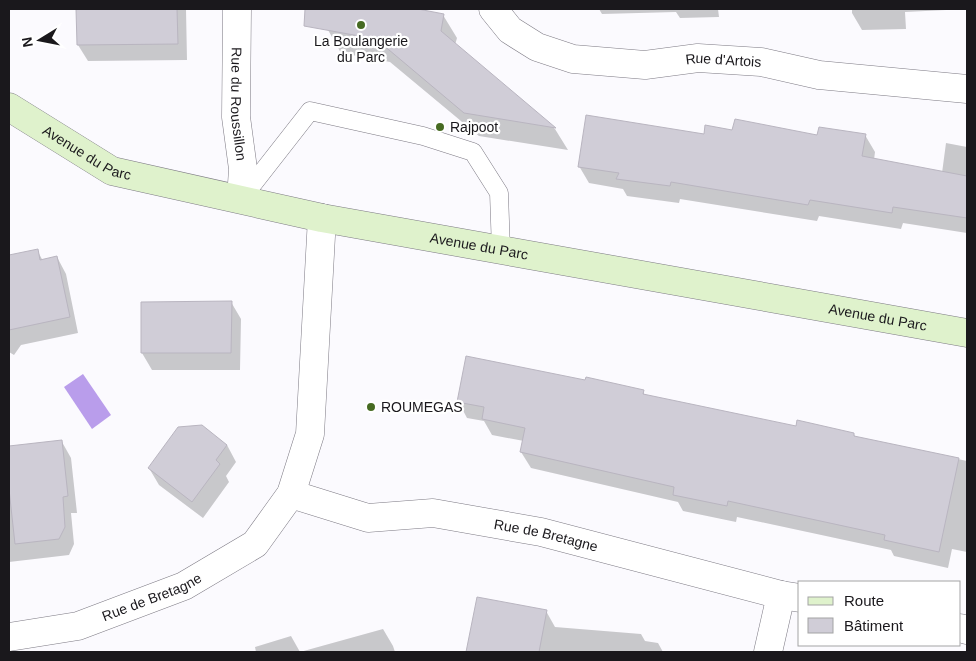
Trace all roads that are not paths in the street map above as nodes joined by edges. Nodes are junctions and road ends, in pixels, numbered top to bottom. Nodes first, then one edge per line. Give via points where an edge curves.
1 (237, 9) edge
2 (493, 9) edge
3 (967, 89) edge
4 (9, 107) edge
5 (241, 200) junction
6 (322, 218) junction
7 (500, 250) junction
8 (967, 332) edge
9 (291, 494) junction
10 (790, 596) edge
11 (9, 637) edge
12 (768, 652) edge

1 - 5 street, Rue du Roussillon via 236,117 243,169
2 - 3 street, Rue d'Artois via 510,30 537,47 572,58 645,65 698,58 761,62 819,75
4 - 5 street, Avenue du Parc via 112,171
5 - 6 street, Avenue du Parc
5 - 7 lane via 310,111 423,136 473,152 499,193
6 - 7 street, Avenue du Parc
6 - 9 street, Rue de Bretagne via 310,434
7 - 8 street, Avenue du Parc
9 - 10 street, Rue de Bretagne via 368,518 434,513 541,532
9 - 11 street, Rue de Bretagne via 255,544 184,586 78,626
10 - 12 street

